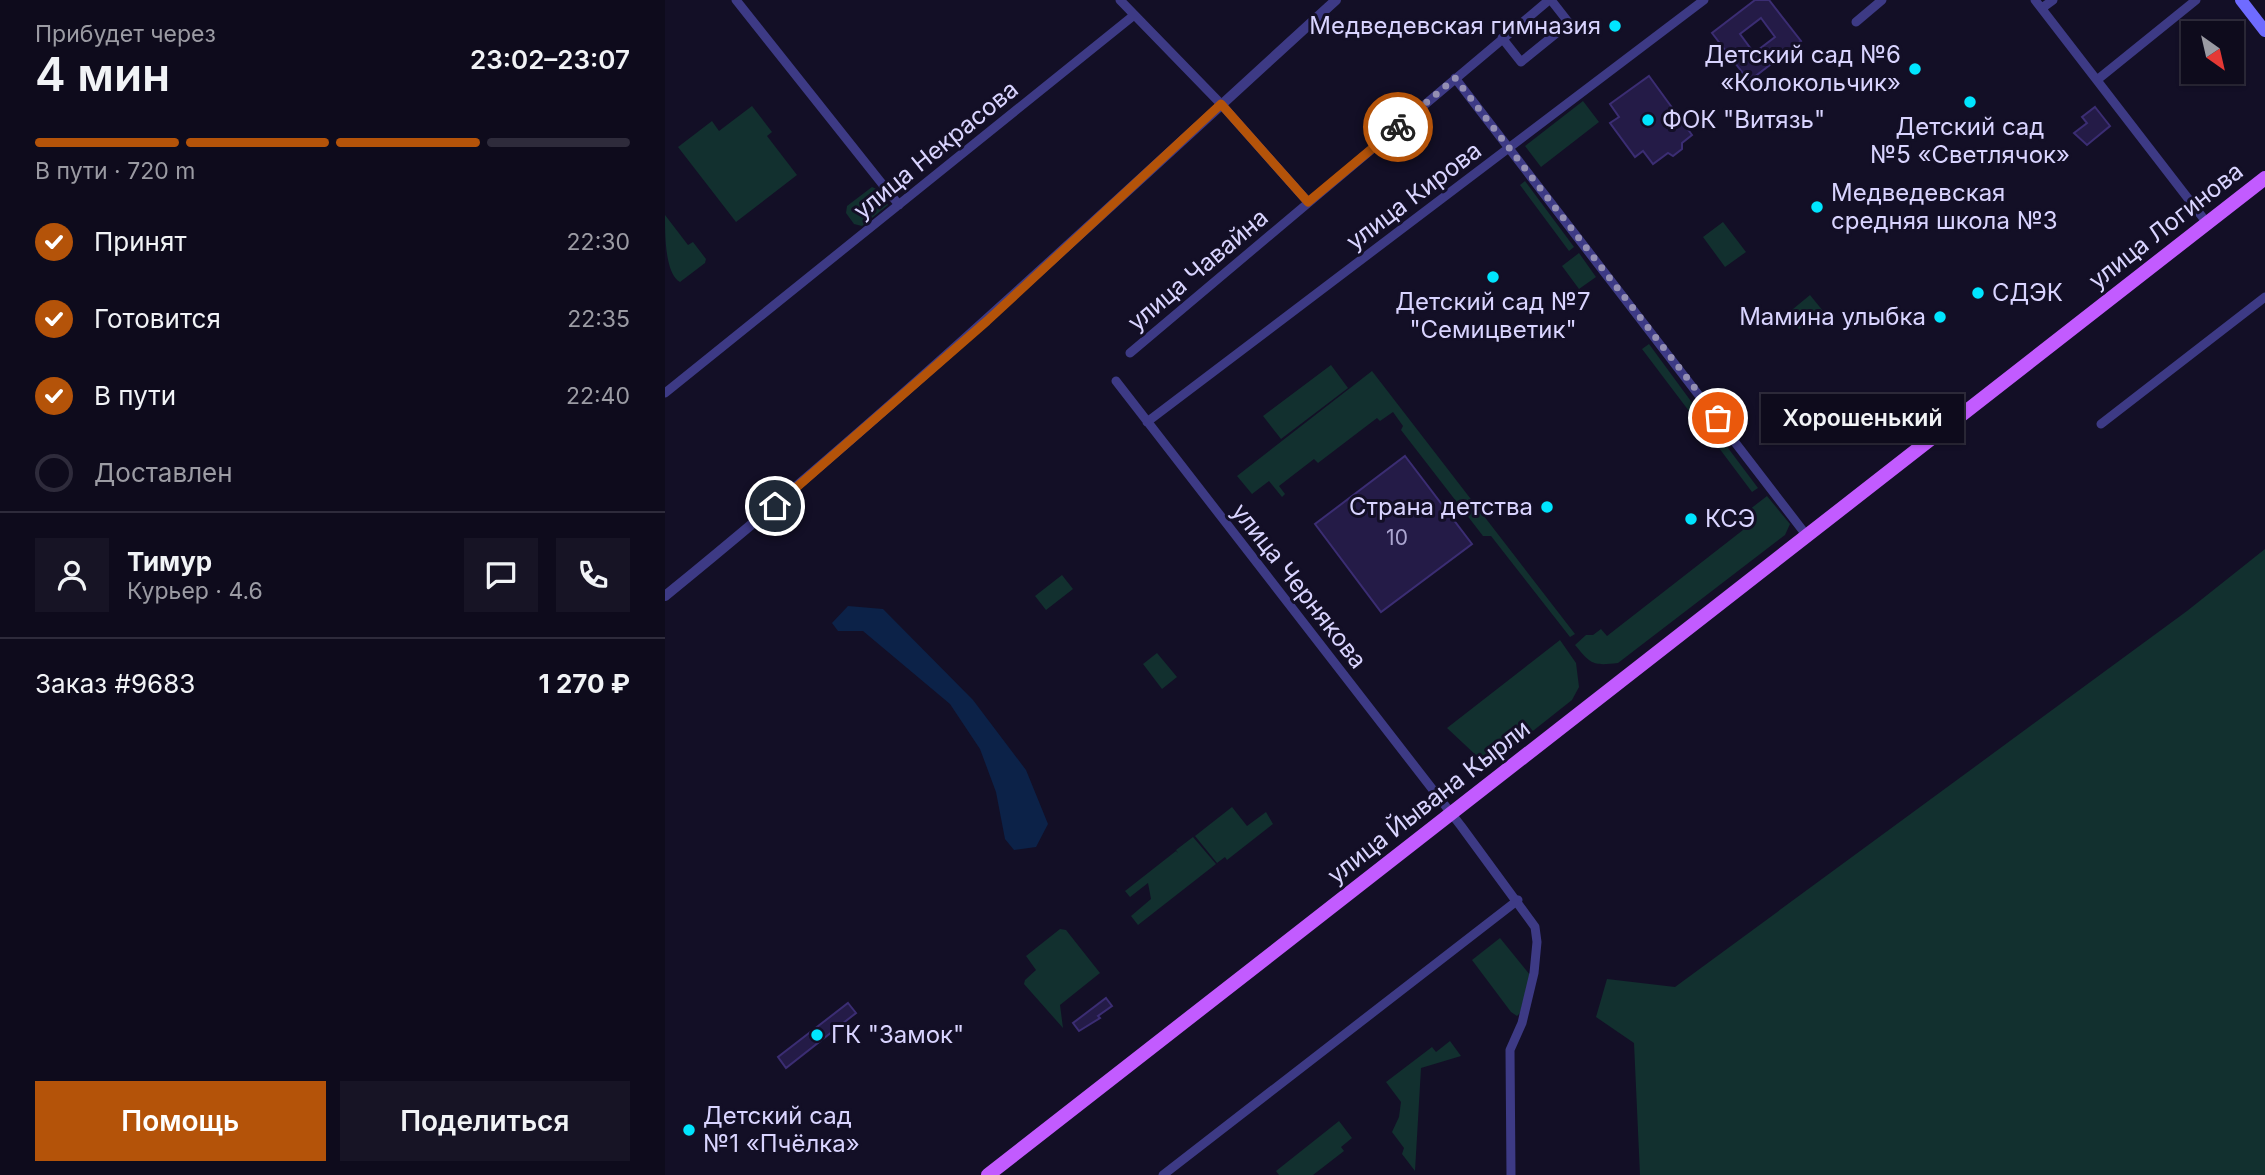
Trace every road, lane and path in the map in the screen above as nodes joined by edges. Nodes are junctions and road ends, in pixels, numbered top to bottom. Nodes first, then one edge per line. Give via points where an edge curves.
1 (736, 0) edge
2 (1120, 0) edge
3 (1336, 0) edge
4 (1550, 0) edge
5 (1704, 0) edge
6 (1882, 0) edge
7 (2035, 0) edge
8 (2053, 0) edge
9 (2196, 0) edge
10 (2241, 0) edge
11 (2042, 8) junction
12 (1133, 16) junction
13 (1856, 22) dead end
14 (2265, 31) edge
15 (1502, 38) junction
16 (1455, 78) junction
17 (2097, 80) junction
18 (1221, 104) junction
19 (1508, 149) junction
20 (2265, 178) edge
21 (1308, 202) junction
22 (899, 205) junction
23 (2207, 223) junction
24 (2265, 297) edge
25 (1130, 353) dead end
26 (1116, 381) dead end
27 (665, 393) edge
28 (1147, 422) junction
29 (2101, 424) dead end
30 (1897, 465) joint
31 (1807, 536) junction
32 (665, 596) edge
33 (1451, 813) junction
34 (1518, 900) junction
35 (988, 1175) edge
36 (1163, 1175) edge
37 (1511, 1175) edge

1 - 22 street
2 - 12 street
3 - 18 street
4 - 15 street, улица Чавайна
4 - 15 street via 1569,23 1521,62
5 - 19 street, улица Кирова
6 - 13 street
7 - 11 street
8 - 11 street
9 - 17 street
10 - 14 main road
11 - 17 street
12 - 18 street
12 - 22 street, улица Некрасова
15 - 16 street, улица Чавайна
16 - 19 street
16 - 21 street, улица Чавайна
17 - 23 street
18 - 21 street
18 - 32 street via 987,321
19 - 28 street, улица Кирова
19 - 31 street
20 - 23 main road, улица Логинова
21 - 25 street, улица Чавайна
22 - 27 street, улица Некрасова
23 - 30 main road, улица Логинова
24 - 29 street
26 - 28 street, улица Чернякова
28 - 33 street, улица Чернякова
30 - 31 main road, улица Йывана Кырли
31 - 33 main road, улица Йывана Кырли
33 - 34 street, улица Чернякова
33 - 35 main road, улица Йывана Кырли
34 - 36 street
34 - 37 street, улица Чернякова via 1535,927 1537,942 1522,1023 1510,1050

